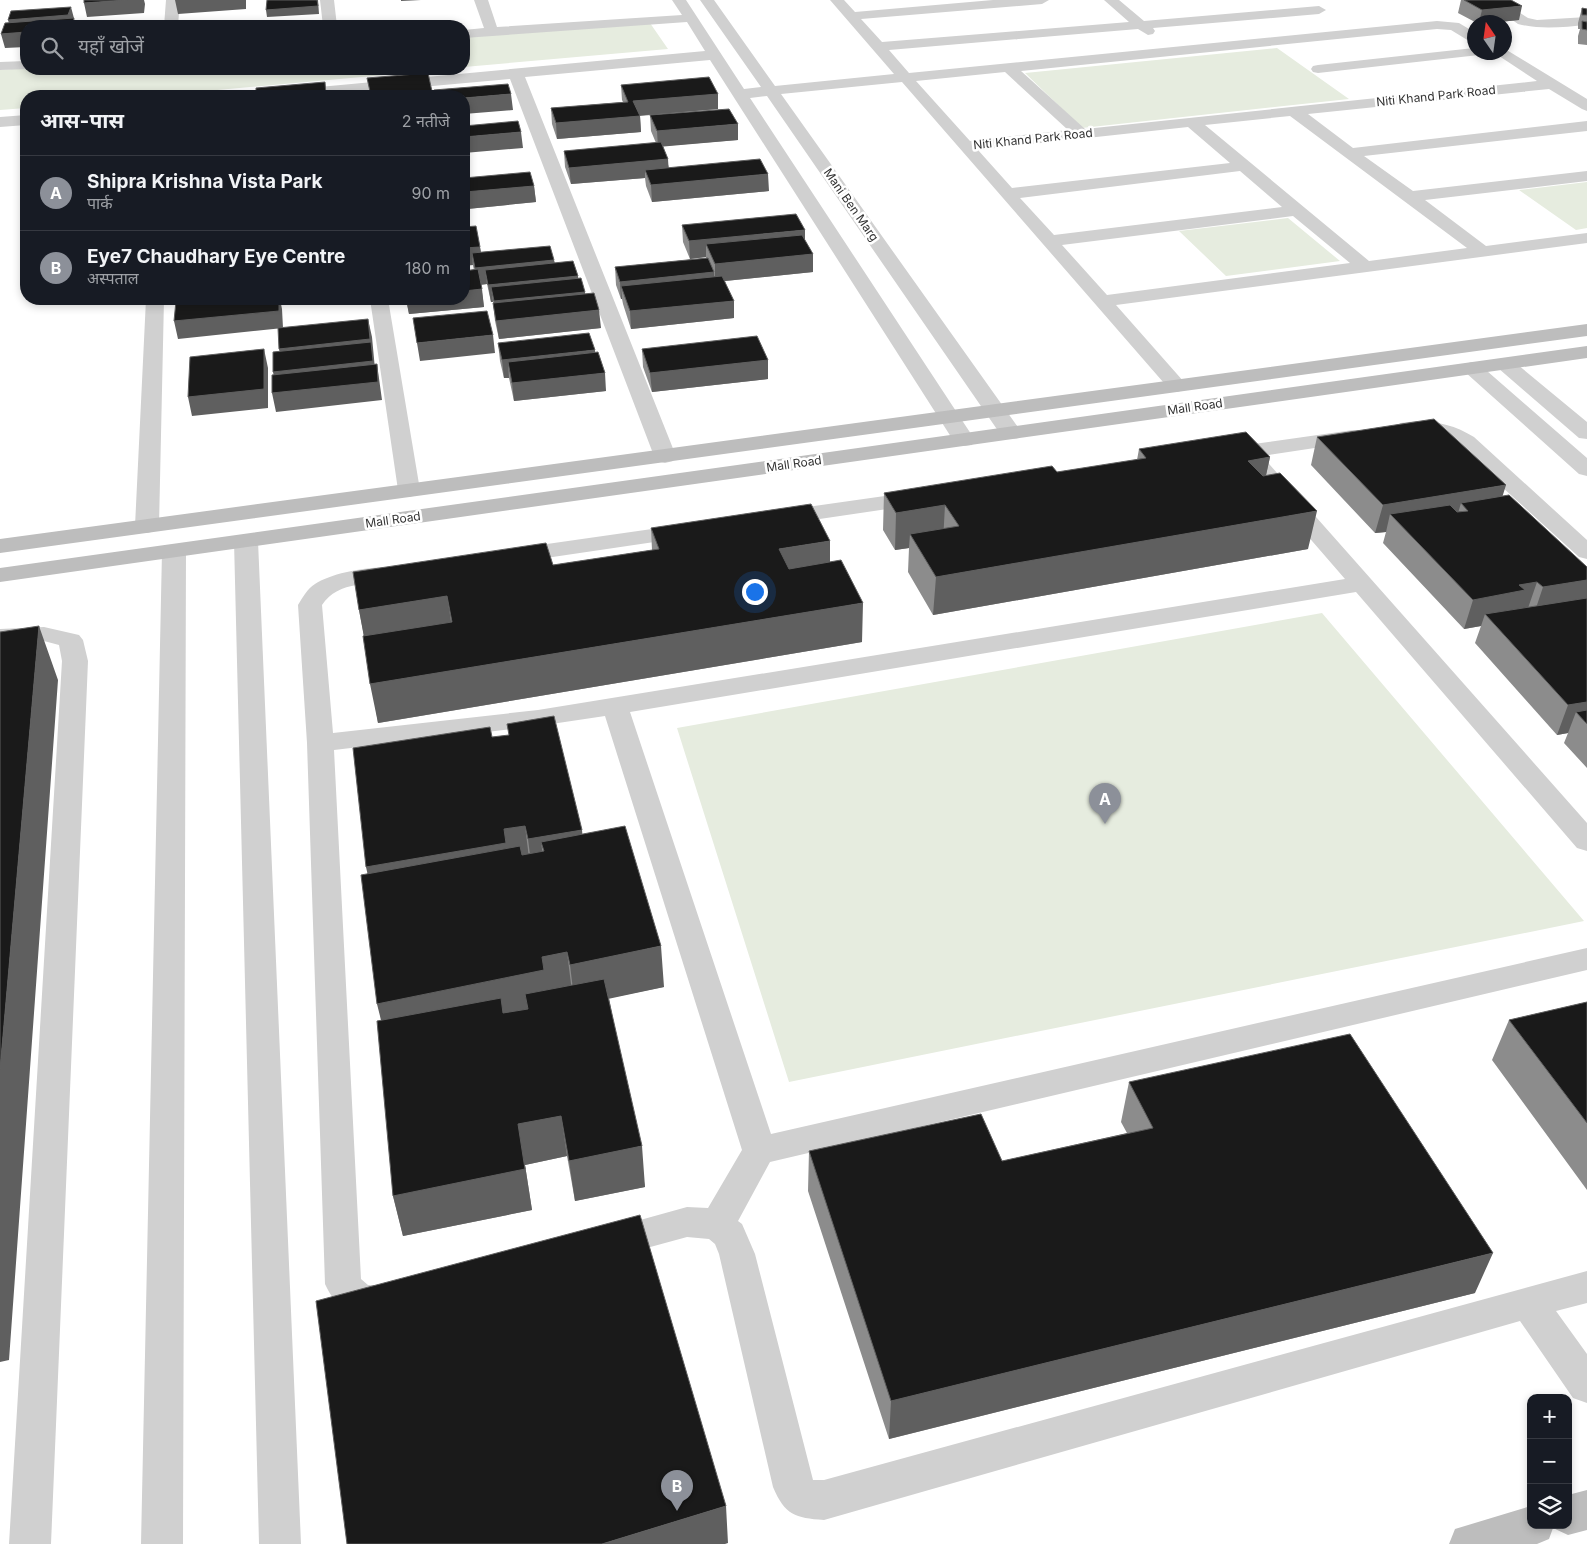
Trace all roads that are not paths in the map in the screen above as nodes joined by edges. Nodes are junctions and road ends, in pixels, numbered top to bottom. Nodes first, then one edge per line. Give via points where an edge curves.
1 (173, 0) edge
2 (327, 0) edge
3 (481, 0) edge
4 (679, 0) edge
5 (707, 0) edge
6 (837, 0) edge
7 (1042, 0) edge
8 (1111, 0) edge
9 (1303, 0) edge
10 (1490, 0) edge
11 (1319, 10) junction
12 (851, 16) junction
13 (691, 18) junction
14 (171, 20) edge
15 (329, 20) edge
16 (1587, 21) edge
17 (1141, 25) junction
18 (492, 32) junction
19 (470, 34) edge
20 (1356, 34) junction
21 (1467, 34) edge
22 (1279, 42) junction
23 (878, 47) junction
24 (1173, 52) junction
25 (1294, 52) dead end
26 (1467, 53) edge
27 (714, 55) junction
28 (1512, 59) edge
29 (20, 64) edge
30 (0, 66) edge
31 (1009, 68) junction
32 (516, 74) junction
33 (906, 78) junction
34 (1552, 84) junction
35 (374, 90) edge
36 (771, 91) junction
37 (740, 94) junction
38 (1369, 103) junction
39 (1587, 106) edge
40 (1293, 112) junction
41 (20, 120) edge
42 (0, 122) edge
43 (1191, 122) junction
44 (1587, 126) edge
45 (1080, 134) junction
46 (966, 146) junction
47 (1349, 153) junction
48 (1244, 166) junction
49 (1587, 176) edge
50 (1008, 194) junction
51 (1409, 197) junction
52 (1297, 210) junction
53 (1587, 238) edge
54 (1049, 241) junction
55 (1482, 251) junction
56 (1365, 267) junction
57 (1102, 301) junction
58 (156, 305) edge
59 (380, 305) edge
60 (1587, 330) edge
61 (1587, 352) edge
62 (1505, 364) junction
63 (1472, 368) junction
64 (1177, 386) junction
65 (995, 410) junction
66 (949, 417) junction
67 (1011, 433) junction
68 (1587, 433) edge
69 (964, 440) junction
70 (1246, 452) junction
71 (665, 456) junction
72 (1197, 459) edge
73 (1587, 469) edge
74 (409, 490) junction
75 (950, 494) edge
76 (752, 522) edge
77 (147, 526) junction
78 (712, 528) edge
79 (246, 541) junction
80 (0, 546) edge
81 (174, 551) junction
82 (1587, 552) edge
83 (485, 560) edge
84 (416, 570) edge
85 (0, 575) edge
86 (1362, 584) junction
87 (0, 637) edge
88 (615, 706) junction
89 (320, 743) junction
90 (1587, 841) edge
91 (1587, 959) edge
92 (759, 1151) junction
93 (718, 1224) junction
94 (584, 1250) edge
95 (1587, 1288) edge
96 (406, 1297) edge
97 (1528, 1302) junction
98 (1587, 1385) edge
99 (1587, 1510) edge
100 (1572, 1514) edge
101 (1527, 1527) edge
102 (30, 1544) edge
103 (162, 1544) edge
104 (280, 1544) edge
105 (1470, 1544) edge

1 - 14 street
2 - 15 street
3 - 18 street
4 - 13 street
5 - 36 street, Mani Ben Marg
6 - 12 street, Niti Khand Park Road
7 - 12 street
8 - 17 street
9 - 11 street
10 - 16 street via 1524,21 1537,24
11 - 17 street
11 - 20 street
12 - 23 street, Niti Khand Park Road
13 - 18 street
13 - 27 street
17 - 23 street
17 - 24 street
18 - 19 street
20 - 21 street via 1445,24
20 - 22 street
22 - 24 street
22 - 25 street
23 - 33 street, Niti Khand Park Road
24 - 31 street
26 - 38 street via 1314,66
27 - 32 street
27 - 37 street
28 - 34 street
29 - 30 street
31 - 33 street
31 - 45 street
32 - 35 street
32 - 71 street
33 - 36 street
33 - 46 street, Niti Khand Park Road
34 - 38 street, Niti Khand Park Road
34 - 39 street
36 - 37 street
36 - 65 street, Mani Ben Marg
37 - 66 street
38 - 40 street, Niti Khand Park Road
40 - 43 street, Niti Khand Park Road
40 - 47 street
41 - 42 street
43 - 45 street, Niti Khand Park Road
43 - 48 street
44 - 47 street
45 - 46 street, Niti Khand Park Road
46 - 50 street
47 - 51 street
48 - 50 street
48 - 52 street
49 - 51 street
50 - 54 street
51 - 55 street
52 - 54 street
52 - 56 street
53 - 55 street
54 - 57 street
55 - 56 street
56 - 57 street
57 - 64 street
58 - 77 street
59 - 74 street
60 - 64 street, Mall Road
61 - 62 street, Mall Road
62 - 63 street, Mall Road
62 - 68 street
63 - 67 street, Mall Road
63 - 73 street
64 - 65 street, Mall Road
65 - 66 street, Mall Road
65 - 67 street, Mani Ben Marg
66 - 69 street
66 - 71 street, Mall Road
67 - 69 street, Mall Road
69 - 79 street, Mall Road
70 - 72 street
70 - 82 street via 1407,428 1431,426 1451,431
70 - 86 street
71 - 74 street, Mall Road
74 - 77 street, Mall Road
75 - 76 street
77 - 80 street, Mall Road
78 - 83 street
79 - 81 street, Mall Road
79 - 104 street
81 - 85 street, Mall Road
81 - 103 street
84 - 89 street via 346,580 328,586 314,596 310,605
86 - 88 street
86 - 90 street
87 - 102 street via 44,634 70,640 75,661
88 - 89 street
88 - 92 street
89 - 96 street via 343,1284 350,1294 367,1304
91 - 92 street
92 - 93 street
93 - 94 street via 687,1222
93 - 97 street via 729,1235 737,1254 792,1487 802,1500 824,1500
95 - 97 street
97 - 98 street
99 - 100 street
101 - 105 street

